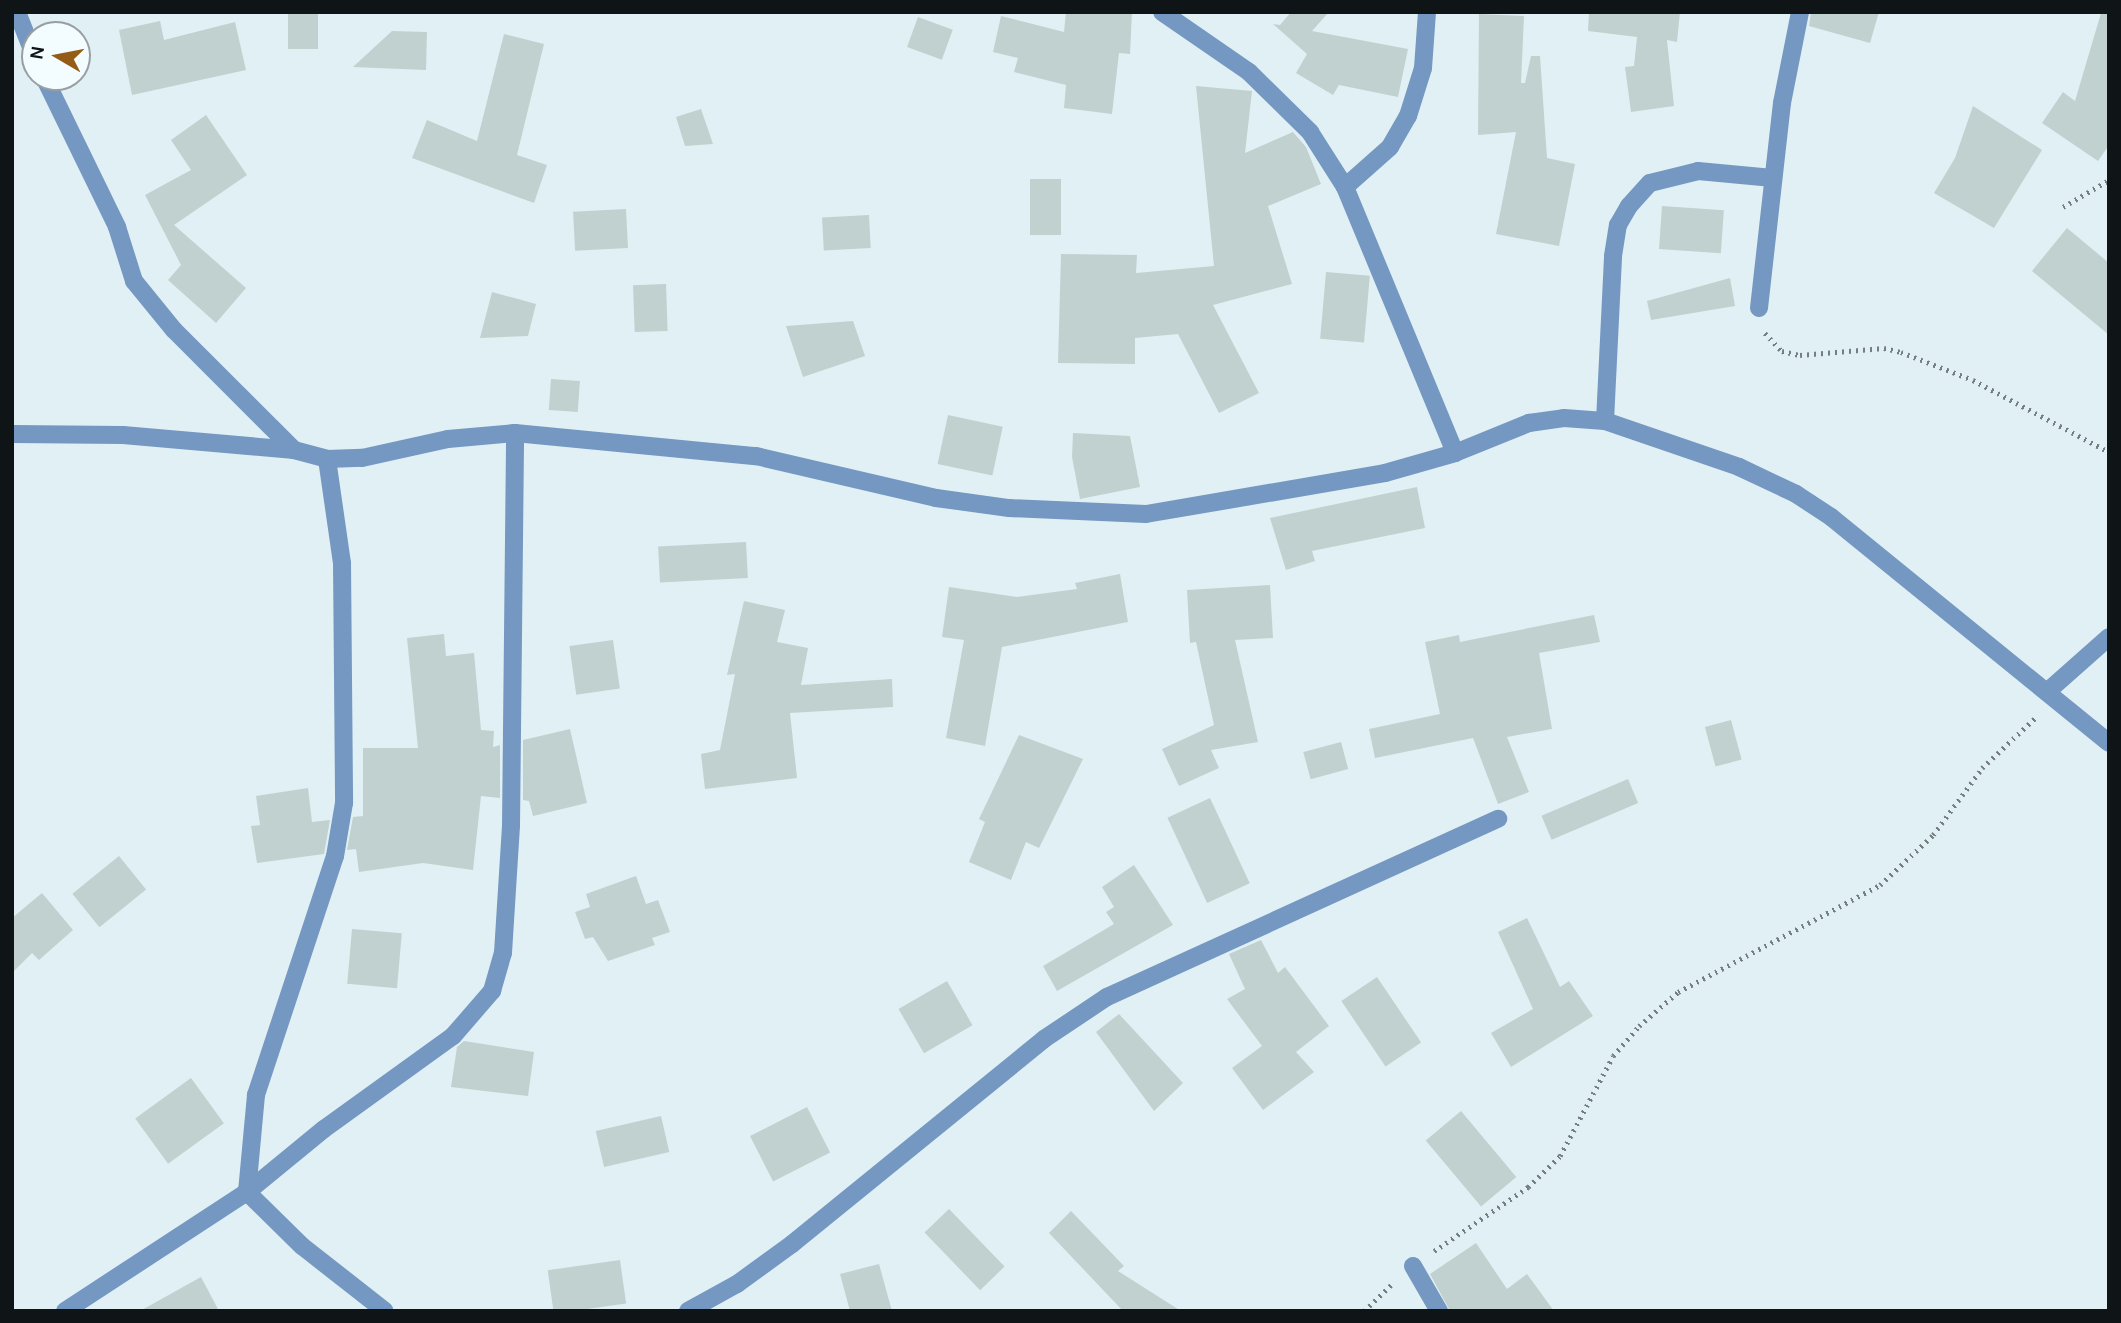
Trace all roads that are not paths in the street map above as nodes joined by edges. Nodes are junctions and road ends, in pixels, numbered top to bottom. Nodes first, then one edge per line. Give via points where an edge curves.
1 (1162, 12) edge
2 (1427, 12) edge
3 (1800, 12) edge
4 (51, 91) edge
5 (1773, 178) junction
6 (1346, 187) junction
7 (1759, 308) road end
8 (1605, 421) junction
9 (515, 433) junction
10 (12, 434) edge
11 (294, 450) junction
12 (1455, 453) junction
13 (327, 458) junction
14 (2109, 636) edge
15 (2052, 695) junction
16 (2109, 743) edge
17 (1498, 819) dead end
18 (247, 1192) junction
19 (1413, 1266) road end
20 (65, 1311) edge
21 (385, 1311) edge
22 (688, 1311) edge
23 (1439, 1311) edge

1 - 6 street via 1250,72 1310,132
2 - 6 street via 1423,68 1408,116 1390,147
3 - 5 street via 1791,43
4 - 11 street via 117,228 134,281 174,330
5 - 7 street
5 - 8 street via 1698,171 1650,183 1629,206 1618,225 1613,256
6 - 12 street
8 - 12 street via 1564,418 1529,423
8 - 15 street via 1739,467 1796,494
9 - 12 street via 756,456 936,498 1074,514 1146,514 1385,473
9 - 13 street via 448,439 362,458
9 - 18 street via 511,826 503,953 492,991 453,1036 324,1129
10 - 11 street via 124,435
11 - 13 street
13 - 18 street via 342,563 344,803 335,856 256,1095
14 - 15 street
15 - 16 street
17 - 22 street via 1107,997 1044,1039 792,1244 737,1284
18 - 20 street
18 - 21 street via 302,1246
19 - 23 street

